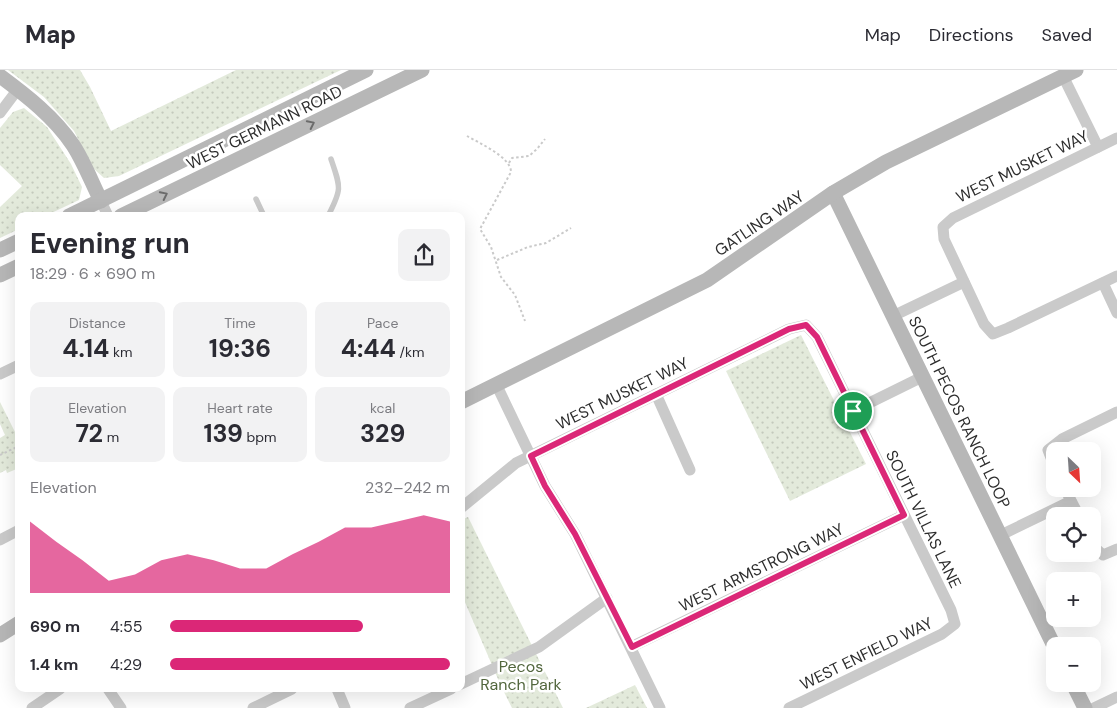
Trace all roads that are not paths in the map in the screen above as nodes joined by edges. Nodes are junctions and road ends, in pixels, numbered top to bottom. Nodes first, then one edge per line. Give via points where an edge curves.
1 (366, 70) edge
2 (422, 70) edge
3 (1070, 73) edge
4 (0, 76) edge
5 (18, 89) junction
6 (0, 113) edge
7 (1117, 138) edge
8 (1098, 147) junction
9 (331, 159) dead end
10 (833, 193) junction
11 (256, 199) dead end
12 (101, 200) junction
13 (77, 212) edge
14 (106, 212) edge
15 (128, 212) edge
16 (262, 212) edge
17 (330, 212) edge
18 (15, 243) edge
19 (0, 250) edge
20 (15, 268) edge
21 (0, 275) edge
22 (1117, 276) edge
23 (964, 282) junction
24 (1103, 283) junction
25 (1117, 313) edge
26 (893, 316) junction
27 (806, 325) joint
28 (15, 367) edge
29 (0, 374) edge
30 (922, 377) junction
31 (496, 386) junction
32 (656, 394) junction
33 (465, 400) edge
34 (853, 411) junction
35 (1117, 412) edge
36 (1058, 442) edge
37 (531, 456) junction
38 (690, 470) dead end
39 (1070, 498) edge
40 (1071, 501) junction
41 (465, 505) edge
42 (1074, 507) edge
43 (904, 515) junction
44 (15, 532) edge
45 (1001, 535) junction
46 (0, 540) edge
47 (1117, 549) edge
48 (1101, 553) edge
49 (607, 598) junction
50 (955, 624) joint
51 (15, 626) edge
52 (0, 635) edge
53 (1050, 637) edge
54 (632, 647) junction
55 (465, 682) edge
56 (56, 692) edge
57 (110, 692) edge
58 (286, 692) edge
59 (338, 692) edge
60 (445, 692) edge
61 (1077, 692) edge
62 (1117, 697) edge
63 (32, 708) edge
64 (121, 708) edge
65 (253, 708) edge
66 (345, 708) edge
67 (410, 708) edge
68 (660, 708) edge
69 (789, 708) edge
70 (1085, 708) edge
71 (1094, 708) edge

1 - 12 street, WEST GERMANN ROAD
15 -> 2 street, WEST GERMANN ROAD
3 - 8 street
3 - 10 street, GATLING WAY via 886,162
4 - 5 street
5 - 6 street
5 - 12 street via 58,126 74,147
7 - 8 street, WEST MUSKET WAY
8 - 23 street, WEST MUSKET WAY via 953,218 943,227 944,239
9 - 17 lane via 340,184
10 - 26 street, SOUTH PECOS RANCH LOOP
10 - 31 street, GATLING WAY via 707,280
11 - 16 lane
12 - 13 street, WEST GERMANN ROAD
12 - 14 street
18 - 19 street
20 - 21 street
22 - 24 street
23 - 24 street via 984,324 993,334
23 - 26 street
24 - 25 street
26 - 30 street, SOUTH PECOS RANCH LOOP
27 - 32 street, WEST MUSKET WAY via 789,329
27 - 34 street, SOUTH VILLAS LANE via 817,337
28 - 29 street
30 - 34 street
30 - 45 street, SOUTH PECOS RANCH LOOP
31 - 33 street, GATLING WAY
31 - 37 street
32 - 37 street, WEST MUSKET WAY
32 - 38 street
34 - 43 street, SOUTH VILLAS LANE
35 - 36 street
37 - 41 street, WEST MUSKET WAY
37 - 49 street
39 - 40 street
40 - 42 street
40 - 45 street
43 - 50 street, SOUTH VILLAS LANE
43 - 54 street, WEST ARMSTRONG WAY
44 - 46 street
45 - 53 street, SOUTH PECOS RANCH LOOP
47 - 48 street
49 - 54 street
49 - 55 street via 539,647
50 - 69 street, WEST ENFIELD WAY via 942,634
51 - 52 street
54 - 68 street
56 - 63 street
57 - 64 street
58 - 65 street
59 - 66 street
60 - 67 street
61 - 70 street
62 - 71 street

